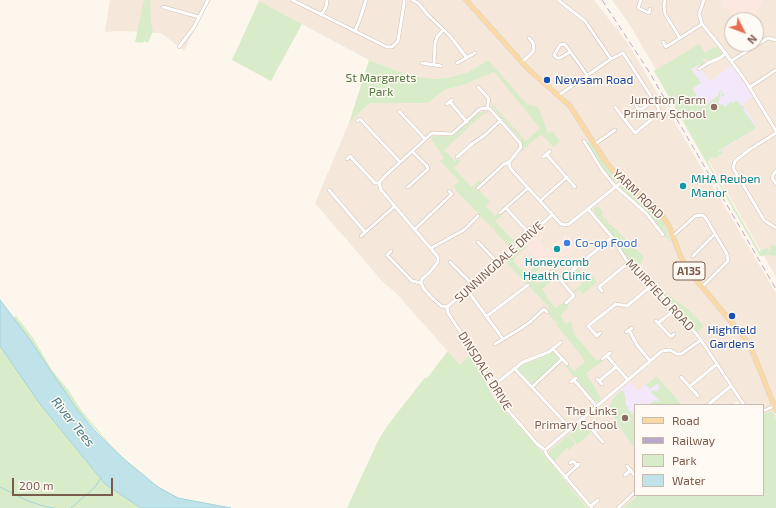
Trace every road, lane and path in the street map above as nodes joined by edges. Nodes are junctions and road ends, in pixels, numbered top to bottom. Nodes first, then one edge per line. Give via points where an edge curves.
1 (208, 0) edge
2 (292, 0) edge
3 (327, 0) edge
4 (366, 0) edge
5 (405, 0) edge
6 (412, 0) edge
7 (466, 0) edge
8 (558, 0) edge
9 (641, 0) edge
10 (665, 0) edge
11 (704, 0) edge
12 (632, 6) dead end
13 (163, 7) dead end
14 (638, 8) junction
15 (650, 12) dead end
16 (321, 15) junction
17 (199, 17) junction
18 (702, 24) junction
19 (444, 30) junction
20 (355, 32) junction
21 (529, 38) dead end
22 (680, 38) junction
23 (776, 40) edge
24 (663, 42) dead end
25 (179, 47) dead end
26 (570, 52) junction
27 (475, 53) dead end
28 (726, 53) junction
29 (467, 58) junction
30 (611, 59) junction
31 (732, 61) junction
32 (522, 62) junction
33 (422, 63) dead end
34 (457, 63) dead end
35 (434, 65) junction
36 (442, 66) dead end
37 (699, 69) dead end
38 (776, 70) edge
39 (587, 75) junction
40 (479, 86) dead end
41 (750, 87) junction
42 (559, 95) junction
43 (654, 100) junction
44 (450, 102) dead end
45 (636, 106) dead end
46 (615, 107) dead end
47 (487, 108) junction
48 (399, 111) dead end
49 (501, 120) junction
50 (357, 121) dead end
51 (467, 122) junction
52 (615, 130) dead end
53 (776, 132) edge
54 (425, 139) junction
55 (586, 142) dead end
56 (595, 144) junction
57 (412, 151) junction
58 (550, 151) dead end
59 (546, 154) junction
60 (457, 157) dead end
61 (543, 157) dead end
62 (347, 159) dead end
63 (400, 162) junction
64 (509, 163) junction
65 (776, 172) edge
66 (567, 177) junction
67 (622, 181) junction
68 (379, 183) junction
69 (776, 184) edge
70 (408, 187) dead end
71 (575, 187) dead end
72 (616, 187) junction
73 (478, 188) dead end
74 (528, 188) junction
75 (332, 191) dead end
76 (449, 191) dead end
77 (540, 201) junction
78 (395, 206) junction
79 (506, 208) junction
80 (588, 209) junction
81 (500, 213) dead end
82 (552, 215) junction
83 (478, 216) dead end
84 (530, 228) dead end
85 (776, 228) edge
86 (415, 229) junction
87 (527, 231) junction
88 (365, 232) junction
89 (523, 234) dead end
90 (715, 234) junction
91 (663, 235) dead end
92 (361, 236) dead end
93 (673, 236) junction
94 (612, 237) junction
95 (478, 242) dead end
96 (431, 248) junction
97 (392, 251) dead end
98 (693, 256) dead end
99 (450, 262) dead end
100 (498, 263) junction
101 (628, 263) junction
102 (550, 274) dead end
103 (561, 280) junction
104 (421, 283) junction
105 (596, 283) dead end
106 (528, 285) dead end
107 (473, 286) junction
108 (651, 286) junction
109 (599, 287) junction
110 (702, 287) junction
111 (467, 290) junction
112 (602, 291) dead end
113 (566, 303) dead end
114 (625, 306) junction
115 (447, 307) junction
116 (676, 309) junction
117 (628, 310) dead end
118 (547, 312) dead end
119 (487, 316) junction
120 (629, 330) dead end
121 (600, 333) dead end
122 (674, 334) dead end
123 (502, 340) junction
124 (701, 340) junction
125 (561, 342) dead end
126 (495, 344) dead end
127 (553, 349) junction
128 (562, 359) junction
129 (602, 359) dead end
130 (650, 361) junction
131 (566, 364) dead end
132 (717, 364) junction
133 (616, 367) junction
134 (514, 368) junction
135 (681, 377) dead end
136 (573, 380) dead end
137 (628, 380) junction
138 (599, 381) dead end
139 (690, 386) junction
140 (731, 386) junction
141 (492, 387) junction
142 (532, 387) junction
143 (698, 396) dead end
144 (709, 404) edge
145 (743, 404) edge
146 (597, 407) junction
147 (775, 408) edge
148 (764, 411) edge
149 (583, 419) junction
150 (609, 424) dead end
151 (571, 429) junction
152 (594, 432) junction
153 (597, 443) dead end
154 (545, 450) junction
155 (570, 463) dead end
156 (627, 466) dead end
157 (631, 470) junction
158 (634, 474) edge
159 (626, 475) dead end
160 (565, 477) junction
161 (634, 493) edge
162 (598, 500) dead end
163 (592, 507) edge
164 (618, 508) edge

1 - 17 street
2 - 16 street
3 - 16 street
4 - 20 street
5 - 20 street via 398,41 392,47
6 - 19 street
7 - 32 main road, YARM ROAD / A135
8 - 30 street via 585,21
9 - 14 street
10 - 22 street via 665,14
11 - 18 street via 699,14
12 - 14 street
13 - 17 street
14 - 15 street
16 - 20 street
17 - 25 street
18 - 22 street
18 - 28 street
19 - 29 street
19 - 35 street via 435,43
21 - 32 street via 534,50
22 - 24 street via 666,46
23 - 31 street via 768,38
26 - 26 street via 560,58 554,55 561,44
26 - 39 street
27 - 29 street
28 - 31 street
28 - 37 street via 718,59 707,61
29 - 34 street
30 - 39 street
30 - 43 street via 622,52 625,53
31 - 41 street
32 - 42 main road, YARM ROAD / A135
33 - 35 street
35 - 36 street
38 - 41 street
39 - 42 street
40 - 47 street via 489,99
41 - 53 street
42 - 56 main road, YARM ROAD / A135 via 574,112
43 - 45 street via 642,109
43 - 46 street via 659,112 635,132
44 - 51 street
47 - 49 street
47 - 51 street via 480,109
48 - 54 street
49 - 60 street
49 - 64 street via 520,142 521,147
50 - 63 street via 360,119
51 - 54 street via 452,134 436,132
52 - 56 street
53 - 85 street via 738,158 733,168 764,220
54 - 57 street
55 - 72 street via 602,170
56 - 67 main road, YARM ROAD / A135
57 - 63 street
57 - 70 street via 429,167
58 - 59 street
59 - 61 street
59 - 66 street
62 - 68 street via 350,156 375,183
63 - 68 street
64 - 73 street via 504,164
64 - 74 street via 510,168
65 - 69 street via 772,178
66 - 71 street
66 - 77 street
67 - 72 street
67 - 93 main road, YARM ROAD / A135 via 659,211
68 - 78 street via 381,190
72 - 80 street
72 - 91 street via 646,213
74 - 77 street
74 - 79 street
75 - 88 street
76 - 86 street via 452,194
77 - 82 street
78 - 86 street
78 - 88 street
79 - 81 street
79 - 87 street
80 - 82 street via 566,225 560,224
80 - 94 street, MUIRFIELD ROAD
82 - 100 street, SUNNINGDALE DRIVE
83 - 96 street via 464,230
84 - 87 street
86 - 96 street
87 - 89 street
88 - 92 street
90 - 93 street via 705,217 698,214
90 - 98 street
90 - 110 street via 727,254 728,261
93 - 110 main road, YARM ROAD / A135 via 685,265
94 - 101 street, MUIRFIELD ROAD
94 - 103 street
95 - 100 street
96 - 104 street via 438,257 438,262
97 - 104 street via 387,255 412,281
99 - 107 street
100 - 107 street, SUNNINGDALE DRIVE
101 - 108 street, MUIRFIELD ROAD
101 - 109 street
102 - 103 street via 554,271
103 - 113 street via 574,296
104 - 115 street via 440,306
105 - 109 street
106 - 119 street via 523,286
107 - 111 street, SUNNINGDALE DRIVE
108 - 114 street
108 - 116 street, MUIRFIELD ROAD
109 - 112 street
110 - 147 main road, YARM ROAD / A135 via 751,348
111 - 115 street, SUNNINGDALE DRIVE
111 - 119 street
114 - 117 street
114 - 121 street via 616,304 588,326 597,336
115 - 141 street, DINSDALE DRIVE via 448,313
116 - 122 street via 657,322 671,337
116 - 124 street, MUIRFIELD ROAD
118 - 123 street via 544,309 530,322
119 - 123 street
120 - 130 street via 637,346
123 - 126 street
124 - 130 street via 683,354 664,350
124 - 132 street, MUIRFIELD ROAD
125 - 127 street
127 - 128 street
127 - 134 street
128 - 131 street
128 - 142 street
129 - 133 street via 608,354
130 - 137 street
132 - 139 street
132 - 140 street, MUIRFIELD ROAD
133 - 137 street
133 - 138 street
134 - 141 street
134 - 142 street
135 - 139 street
136 - 146 street
137 - 146 street
139 - 143 street
140 - 144 street
140 - 145 street, MUIRFIELD ROAD
141 - 154 street, DINSDALE DRIVE via 508,410
142 - 151 street
146 - 149 street
147 - 148 street
149 - 151 street
149 - 152 street
150 - 152 street via 606,422
151 - 154 street
152 - 153 street via 602,441
154 - 160 street, DINSDALE DRIVE
155 - 160 street via 573,461 578,465
156 - 157 street
157 - 158 street
157 - 159 street
160 - 163 street, DINSDALE DRIVE
161 - 164 street
162 - 163 street

